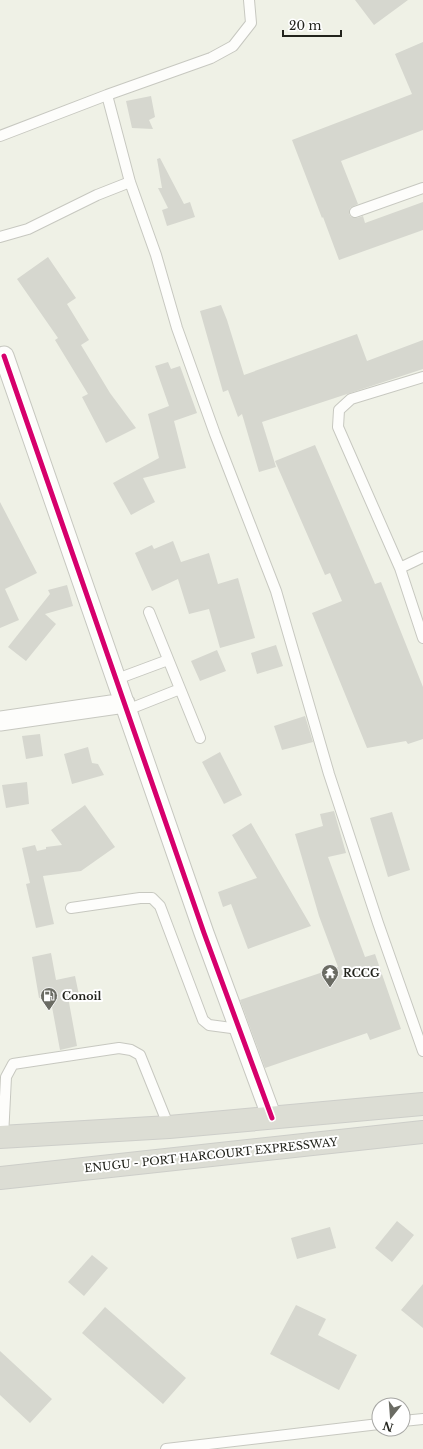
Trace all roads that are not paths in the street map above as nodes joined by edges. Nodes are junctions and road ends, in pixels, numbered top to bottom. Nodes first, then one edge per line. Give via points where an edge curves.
1 (249, 0) edge
2 (108, 95) junction
3 (0, 136) edge
4 (130, 182) junction
5 (423, 188) edge
6 (355, 212) dead end
7 (0, 237) edge
8 (4, 356) dead end
9 (423, 377) edge
10 (423, 557) edge
11 (400, 568) junction
12 (149, 612) dead end
13 (423, 638) edge
14 (168, 660) junction
15 (117, 679) junction
16 (180, 689) junction
17 (126, 707) junction
18 (0, 721) edge
19 (200, 738) dead end
20 (71, 908) dead end
21 (239, 1029) junction
22 (423, 1051) edge
23 (423, 1104) edge
24 (272, 1118) junction
25 (169, 1127) junction
26 (423, 1132) edge
27 (1, 1137) edge
28 (0, 1178) edge
29 (423, 1419) edge
30 (411, 1421) edge
31 (371, 1425) edge
32 (166, 1449) edge

1 - 2 lane via 251,23 233,46 211,58
2 - 3 lane
2 - 4 lane
4 - 7 lane via 90,198 28,229
4 - 22 lane via 156,255 176,328 276,591 329,774
5 - 6 lane
8 - 15 street
9 - 11 lane via 351,400 339,410 338,426
10 - 11 lane
11 - 13 lane
12 - 14 lane
14 - 15 lane
14 - 16 lane
15 - 17 street
16 - 17 lane
16 - 19 lane
17 - 18 street
17 - 21 street
20 - 21 lane via 152,898 160,906 204,1020 209,1025
21 - 24 street
23 - 24 highway
24 - 25 highway
25 - 27 highway
25 - 27 lane via 140,1055 119,1048 13,1064 6,1076
26 - 28 highway, ENUGU - PORT HARCOURT EXPRESSWAY
29 - 30 lane
31 - 32 lane

